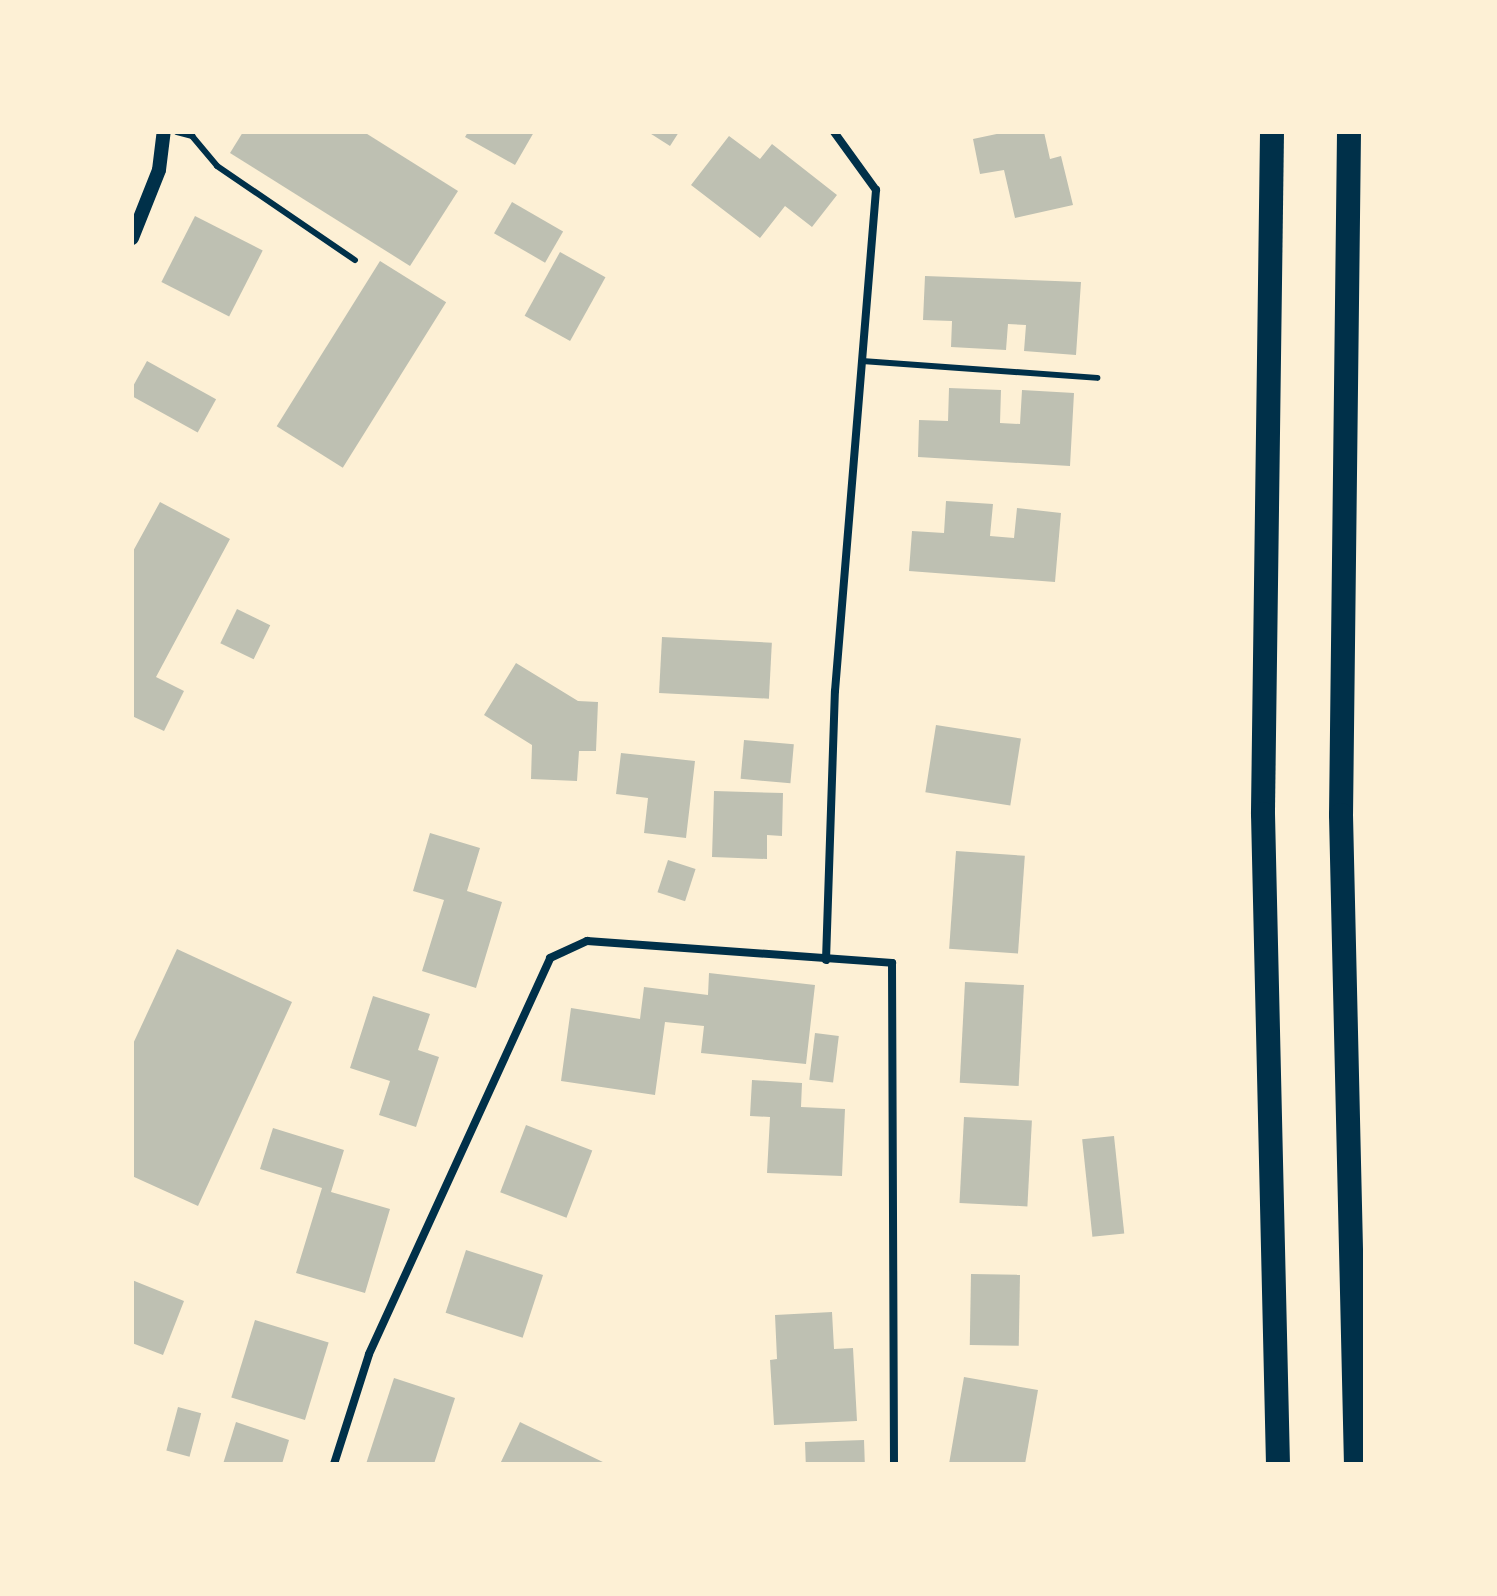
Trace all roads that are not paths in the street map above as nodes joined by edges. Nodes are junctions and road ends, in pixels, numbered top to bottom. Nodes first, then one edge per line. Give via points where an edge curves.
1 (164, 132) edge
2 (177, 132) edge
3 (834, 132) edge
4 (1272, 132) edge
5 (1349, 132) edge
6 (132, 238) edge
7 (355, 260) dead end
8 (862, 361) junction
9 (1097, 378) dead end
10 (826, 960) junction
11 (334, 1464) edge
12 (894, 1464) edge
13 (1278, 1464) edge
14 (1356, 1464) edge

1 - 6 street via 159,170
2 - 7 lane via 192,136 217,166
3 - 8 street via 876,190
4 - 13 highway via 1263,814
5 - 14 highway via 1341,815
8 - 9 lane
8 - 10 street via 835,691
10 - 11 street via 587,941 550,958 369,1354
10 - 12 street via 892,963

